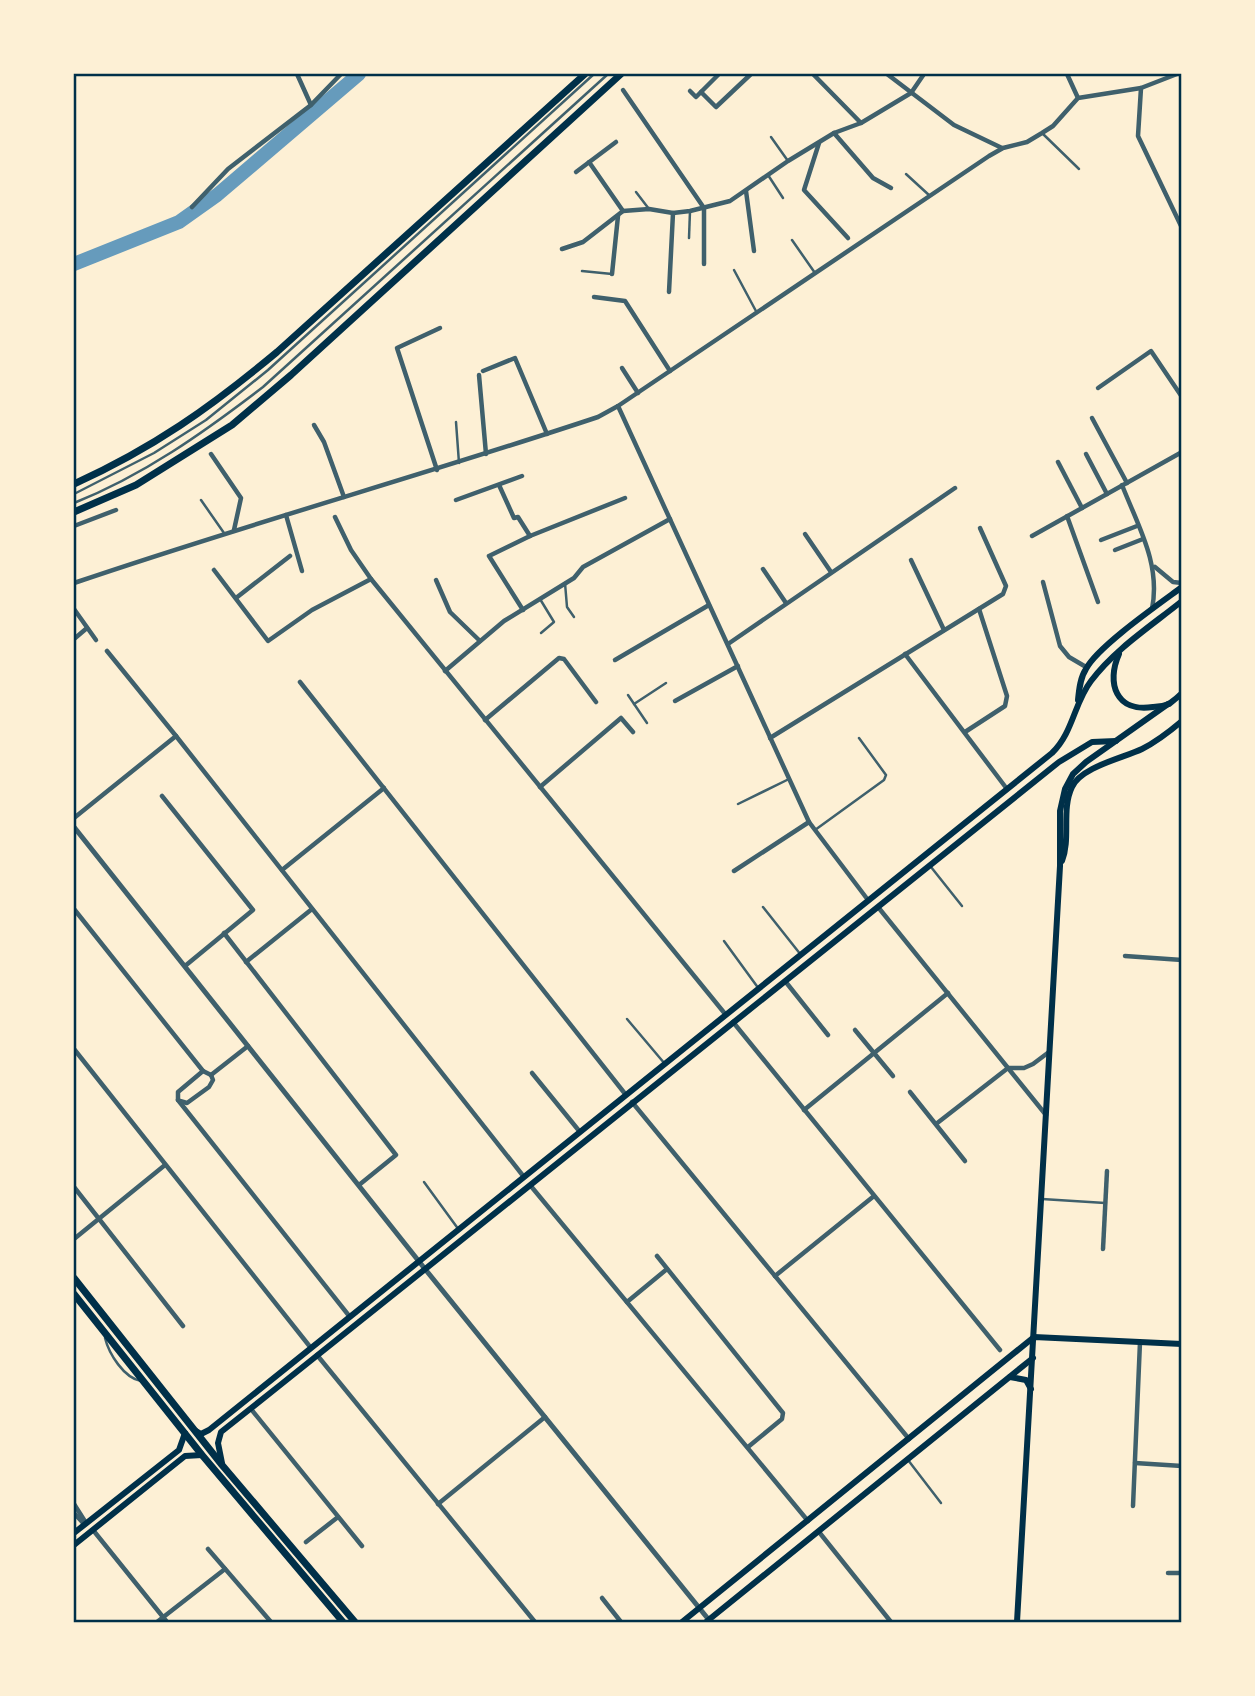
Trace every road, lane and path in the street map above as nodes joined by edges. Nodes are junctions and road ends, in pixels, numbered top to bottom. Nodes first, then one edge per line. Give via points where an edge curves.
1 (297, 74) edge
2 (341, 74) edge
3 (584, 74) edge
4 (594, 74) edge
5 (608, 74) edge
6 (621, 74) edge
7 (719, 74) edge
8 (751, 74) edge
9 (813, 74) edge
10 (824, 74) edge
11 (887, 74) edge
12 (924, 74) edge
13 (1066, 74) edge
14 (1177, 74) edge
15 (818, 80) junction
16 (1141, 88) junction
17 (623, 90) dead end
18 (690, 91) dead end
19 (701, 92) junction
20 (911, 93) junction
21 (1078, 98) junction
22 (311, 105) junction
23 (861, 123) junction
24 (1042, 133) junction
25 (834, 134) junction
26 (771, 137) dead end
27 (616, 142) dead end
28 (819, 142) junction
29 (1003, 148) junction
30 (789, 160) junction
31 (589, 162) junction
32 (1079, 169) dead end
33 (576, 172) dead end
34 (768, 174) junction
35 (906, 174) dead end
36 (891, 188) dead end
37 (746, 191) junction
38 (636, 192) dead end
39 (930, 196) junction
40 (783, 198) dead end
41 (192, 206) dead end
42 (704, 208) junction
43 (649, 209) junction
44 (690, 211) junction
45 (621, 213) junction
46 (673, 213) junction
47 (1181, 228) edge
48 (689, 237) dead end
49 (848, 238) dead end
50 (792, 240) dead end
51 (562, 248) dead end
52 (754, 251) dead end
53 (704, 264) dead end
54 (734, 270) dead end
55 (582, 271) dead end
56 (612, 274) joint
57 (815, 274) junction
58 (669, 292) dead end
59 (594, 297) dead end
60 (757, 313) junction
61 (440, 328) dead end
62 (622, 368) dead end
63 (670, 371) junction
64 (1098, 388) dead end
65 (638, 393) junction
66 (1181, 397) edge
67 (618, 406) junction
68 (1092, 418) dead end
69 (456, 422) dead end
70 (314, 425) dead end
71 (547, 434) junction
72 (1181, 452) edge
73 (211, 454) dead end
74 (486, 454) junction
75 (1086, 454) dead end
76 (459, 463) junction
77 (1058, 463) dead end
78 (437, 470) junction
79 (522, 476) dead end
80 (74, 484) edge
81 (1124, 484) junction
82 (499, 485) junction
83 (955, 488) dead end
84 (74, 494) edge
85 (1107, 494) junction
86 (344, 497) junction
87 (625, 498) dead end
88 (201, 500) dead end
89 (456, 500) dead end
90 (74, 503) edge
91 (1082, 508) junction
92 (116, 510) dead end
93 (74, 512) edge
94 (286, 515) junction
95 (1067, 516) junction
96 (335, 517) dead end
97 (670, 519) junction
98 (74, 526) edge
99 (1137, 526) junction
100 (980, 528) dead end
101 (234, 530) junction
102 (224, 533) junction
103 (805, 534) dead end
104 (530, 536) junction
105 (1031, 536) dead end
106 (1143, 539) junction
107 (1101, 540) dead end
108 (1115, 550) dead end
109 (290, 556) dead end
110 (911, 560) dead end
111 (1154, 566) junction
112 (763, 569) dead end
113 (214, 570) dead end
114 (302, 572) dead end
115 (831, 572) junction
116 (370, 579) junction
117 (436, 580) dead end
118 (1043, 582) dead end
119 (74, 583) edge
120 (565, 583) junction
121 (1181, 585) edge
122 (236, 599) junction
123 (540, 599) junction
124 (1181, 601) edge
125 (1098, 602) dead end
126 (786, 603) junction
127 (709, 604) junction
128 (979, 608) junction
129 (74, 609) edge
130 (523, 610) junction
131 (1152, 610) junction
132 (574, 617) dead end
133 (87, 628) junction
134 (944, 630) junction
135 (541, 633) dead end
136 (74, 639) edge
137 (96, 640) dead end
138 (480, 641) junction
139 (727, 644) junction
140 (1121, 649) junction
141 (107, 651) dead end
142 (905, 654) junction
143 (615, 660) dead end
144 (738, 666) junction
145 (1086, 667) junction
146 (445, 671) junction
147 (300, 682) dead end
148 (666, 683) dead end
149 (1181, 694) edge
150 (628, 695) dead end
151 (675, 701) dead end
152 (596, 702) dead end
153 (634, 704) junction
154 (1077, 704) junction
155 (1168, 704) junction
156 (485, 720) junction
157 (1181, 721) edge
158 (647, 723) dead end
159 (633, 732) dead end
160 (965, 732) junction
161 (176, 736) junction
162 (770, 737) junction
163 (859, 738) dead end
164 (1116, 741) junction
165 (789, 779) junction
166 (540, 787) junction
167 (384, 788) junction
168 (1007, 789) junction
169 (162, 796) dead end
170 (738, 804) dead end
171 (74, 818) edge
172 (809, 822) junction
173 (75, 830) edge
174 (815, 830) junction
175 (929, 865) junction
176 (1060, 866) junction
177 (282, 870) junction
178 (733, 871) dead end
179 (868, 900) junction
180 (877, 906) junction
181 (962, 906) dead end
182 (764, 907) dead end
183 (74, 909) edge
184 (312, 909) junction
185 (224, 933) junction
186 (826, 935) junction
187 (723, 941) dead end
188 (832, 942) junction
189 (801, 955) junction
190 (1125, 956) dead end
191 (1181, 960) edge
192 (246, 962) junction
193 (185, 966) junction
194 (785, 980) junction
195 (759, 989) junction
196 (948, 993) junction
197 (726, 1015) junction
198 (627, 1019) dead end
199 (732, 1021) junction
200 (855, 1030) dead end
201 (828, 1035) dead end
202 (248, 1046) junction
203 (74, 1049) edge
204 (1050, 1051) junction
205 (874, 1053) junction
206 (665, 1064) junction
207 (1008, 1068) junction
208 (203, 1071) junction
209 (532, 1073) dead end
210 (211, 1075) junction
211 (893, 1076) dead end
212 (910, 1092) dead end
213 (626, 1095) junction
214 (178, 1100) junction
215 (632, 1102) junction
216 (804, 1110) junction
217 (1046, 1115) junction
218 (936, 1124) junction
219 (580, 1132) junction
220 (965, 1161) dead end
221 (165, 1164) junction
222 (1107, 1171) dead end
223 (524, 1178) junction
224 (424, 1182) dead end
225 (359, 1185) junction
226 (530, 1185) junction
227 (74, 1187) edge
228 (874, 1196) junction
229 (1042, 1199) junction
230 (1105, 1203) junction
231 (98, 1219) junction
232 (459, 1230) junction
233 (74, 1239) edge
234 (1103, 1249) dead end
235 (657, 1256) dead end
236 (419, 1261) junction
237 (425, 1269) junction
238 (667, 1269) junction
239 (775, 1276) junction
240 (74, 1278) edge
241 (74, 1294) edge
242 (627, 1302) junction
243 (350, 1317) junction
244 (183, 1326) dead end
245 (1034, 1336) junction
246 (1140, 1342) junction
247 (1181, 1344) edge
248 (311, 1348) junction
249 (1000, 1350) dead end
250 (317, 1355) junction
251 (1033, 1358) junction
252 (1010, 1377) junction
253 (274, 1378) junction
254 (279, 1386) junction
255 (1031, 1394) junction
256 (251, 1409) junction
257 (545, 1417) junction
258 (194, 1430) junction
259 (208, 1431) junction
260 (185, 1433) junction
261 (909, 1439) junction
262 (183, 1443) junction
263 (218, 1443) junction
264 (748, 1447) junction
265 (192, 1454) junction
266 (202, 1455) junction
267 (908, 1460) junction
268 (1135, 1463) junction
269 (222, 1465) junction
270 (1181, 1466) edge
271 (941, 1503) dead end
272 (74, 1504) edge
273 (438, 1504) junction
274 (1133, 1506) dead end
275 (74, 1513) edge
276 (338, 1517) junction
277 (808, 1521) junction
278 (85, 1524) junction
279 (93, 1530) junction
280 (819, 1532) junction
281 (74, 1533) edge
282 (306, 1542) dead end
283 (74, 1545) edge
284 (362, 1546) dead end
285 (208, 1549) dead end
286 (225, 1569) junction
287 (1168, 1573) dead end
288 (1181, 1573) edge
289 (602, 1598) dead end
290 (699, 1608) junction
291 (165, 1620) edge
292 (158, 1622) edge
293 (271, 1622) edge
294 (343, 1622) edge
295 (355, 1622) edge
296 (535, 1622) edge
297 (621, 1622) edge
298 (682, 1622) edge
299 (709, 1622) edge
300 (891, 1622) edge
301 (1017, 1622) edge

1 - 22 street
2 - 22 street
3 - 80 main road via 241,383 152,445
4 - 84 lane via 268,370 206,420 155,453
5 - 90 lane via 263,387 163,459
6 - 93 main road via 232,425 136,485
7 - 19 street
8 - 19 street via 716,107
9 - 15 street
10 - 15 street
11 - 20 street
12 - 20 street
13 - 21 street
14 - 16 street
15 - 23 street
16 - 21 street
16 - 47 street via 1138,135
17 - 42 street
18 - 19 street via 696,97
20 - 23 street
20 - 29 street via 954,125
21 - 24 street
22 - 41 street via 229,169
23 - 25 street
24 - 29 street
24 - 32 lane
25 - 28 street
25 - 36 street via 873,178
26 - 30 lane
27 - 31 street
28 - 30 street
28 - 49 street via 804,190
29 - 39 street
30 - 34 street
31 - 33 street
31 - 45 street
34 - 37 street
34 - 40 lane
35 - 39 lane
37 - 42 street
37 - 52 street
38 - 43 lane
39 - 57 street
42 - 44 street
42 - 53 street
43 - 45 street
43 - 46 street
44 - 46 street
44 - 48 lane
45 - 51 street via 583,242
45 - 56 street
46 - 58 street
50 - 57 lane
54 - 60 lane
55 - 56 lane
57 - 60 street
59 - 63 street via 625,301
60 - 63 street
61 - 78 street via 397,348
62 - 65 street
63 - 65 street
64 - 66 street via 1152,351
65 - 67 street
67 - 71 street
67 - 97 street
68 - 81 street
69 - 76 lane
70 - 86 street
71 - 74 street
71 - 74 street via 515,358 481,373
72 - 81 street
73 - 101 street via 241,498
74 - 76 street
75 - 85 street
76 - 78 street
77 - 91 street
78 - 86 street
79 - 82 street
81 - 85 street
81 - 99 street
82 - 89 street
82 - 104 street via 514,519 518,517
83 - 115 street
85 - 91 street
86 - 94 street
87 - 104 street
88 - 102 lane
91 - 95 street
92 - 98 street
94 - 101 street
94 - 114 street
95 - 105 street
95 - 125 street
96 - 116 street
97 - 120 street via 583,567
97 - 127 street
99 - 106 street
99 - 107 street
100 - 128 street via 1006,586 1003,594
101 - 102 street
102 - 119 street
103 - 115 street
104 - 130 street via 489,556
106 - 108 street
106 - 111 street
109 - 122 street
110 - 134 street
111 - 121 street
111 - 131 street
112 - 126 street
113 - 122 street
115 - 126 street
116 - 122 street via 312,610 268,641
116 - 146 street
117 - 138 street via 450,612
118 - 145 street via 1060,646
120 - 123 street
120 - 132 lane via 566,607
121 - 131 main road
123 - 130 street
123 - 135 lane via 554,622
124 - 140 main road
126 - 139 street
127 - 139 street
127 - 143 street
128 - 134 street
128 - 160 street via 1007,701
129 - 133 street
130 - 138 street
131 - 145 main road
133 - 136 street
133 - 137 street
134 - 142 street
138 - 146 street
139 - 144 street
140 - 154 main road
140 - 155 main road via 1112,677 1120,698 1141,709
141 - 161 street
142 - 160 street
142 - 162 street
144 - 151 street
144 - 162 street
145 - 154 main road
146 - 156 street
147 - 167 street
148 - 153 lane
149 - 155 main road
150 - 153 lane
152 - 156 street via 559,657
153 - 158 lane
154 - 168 main road via 1058,747
155 - 164 main road
156 - 166 street
157 - 176 main road via 1144,748 1079,777 1066,811 1065,853
159 - 166 street via 621,718
160 - 168 street
161 - 171 street
161 - 177 street
162 - 165 street
163 - 174 lane via 886,775 884,780
164 - 175 main road via 1093,742 1059,762
164 - 176 main road via 1073,774 1065,789 1060,811
165 - 170 lane
165 - 172 street
166 - 197 street
167 - 177 street
167 - 213 street
168 - 179 main road
169 - 185 street via 253,910
172 - 174 street
172 - 178 street
173 - 193 street
174 - 179 street
175 - 180 main road
175 - 181 lane
176 - 204 main road
177 - 184 street
179 - 186 main road
180 - 188 main road
180 - 196 street
182 - 189 lane
183 - 208 street
184 - 192 street
184 - 223 street
185 - 192 street
185 - 193 street
186 - 188 main road
186 - 189 main road
187 - 195 lane
188 - 194 main road
189 - 195 main road
190 - 191 street
192 - 225 street via 396,1155
193 - 202 street
194 - 199 main road
194 - 201 street
195 - 197 main road
196 - 205 street
196 - 207 street
197 - 206 main road
198 - 206 lane
199 - 215 main road
199 - 216 street
200 - 205 street
202 - 210 street
202 - 225 street
203 - 221 street
204 - 207 street via 1024,1068
204 - 217 main road
205 - 211 street
205 - 216 street
206 - 213 main road
207 - 217 street
207 - 218 street
208 - 210 street
208 - 214 street via 178,1092
209 - 219 street
210 - 214 street via 211,1084 202,1093 187,1103
212 - 218 street
213 - 219 main road
214 - 243 street
215 - 226 main road
215 - 239 street
216 - 228 street
217 - 229 main road
218 - 220 street
219 - 223 main road
221 - 231 street
221 - 248 street
222 - 230 street
223 - 232 main road
224 - 232 lane
225 - 236 street
226 - 237 main road
226 - 242 street
227 - 231 street
228 - 239 street
228 - 249 street
229 - 230 lane
229 - 245 main road
230 - 234 street
231 - 233 street
231 - 244 street
232 - 236 main road
235 - 238 street
236 - 237 street
236 - 243 main road
237 - 250 main road
237 - 257 street
238 - 242 street
238 - 264 street via 783,1413 782,1419
239 - 261 street
240 - 258 main road
241 - 260 main road
242 - 264 street
243 - 248 main road
245 - 246 main road
245 - 251 main road
245 - 261 main road
246 - 247 main road
246 - 268 street
248 - 253 main road
250 - 254 main road
250 - 273 street
251 - 252 main road
251 - 255 main road
252 - 255 main road via 1026,1380
252 - 267 main road
253 - 254 main road
253 - 259 main road
254 - 256 main road
255 - 301 main road
256 - 263 main road via 222,1432
256 - 276 street
257 - 273 street
257 - 290 street
258 - 259 main road
258 - 269 main road
259 - 263 main road
260 - 262 main road
260 - 266 main road
261 - 277 main road
262 - 265 main road
262 - 278 main road
263 - 269 main road
264 - 277 street
265 - 266 main road
265 - 279 main road
266 - 294 main road
267 - 271 lane
267 - 280 main road
268 - 270 street
268 - 274 street
269 - 295 main road
272 - 278 street
273 - 296 street
275 - 278 street
276 - 282 street
276 - 284 street
277 - 290 main road
278 - 281 main road
279 - 283 main road
279 - 291 street
280 - 299 main road
280 - 300 street
285 - 286 street
286 - 291 street
286 - 293 street
287 - 288 street
289 - 297 street
290 - 298 main road
290 - 299 street
291 - 292 street

